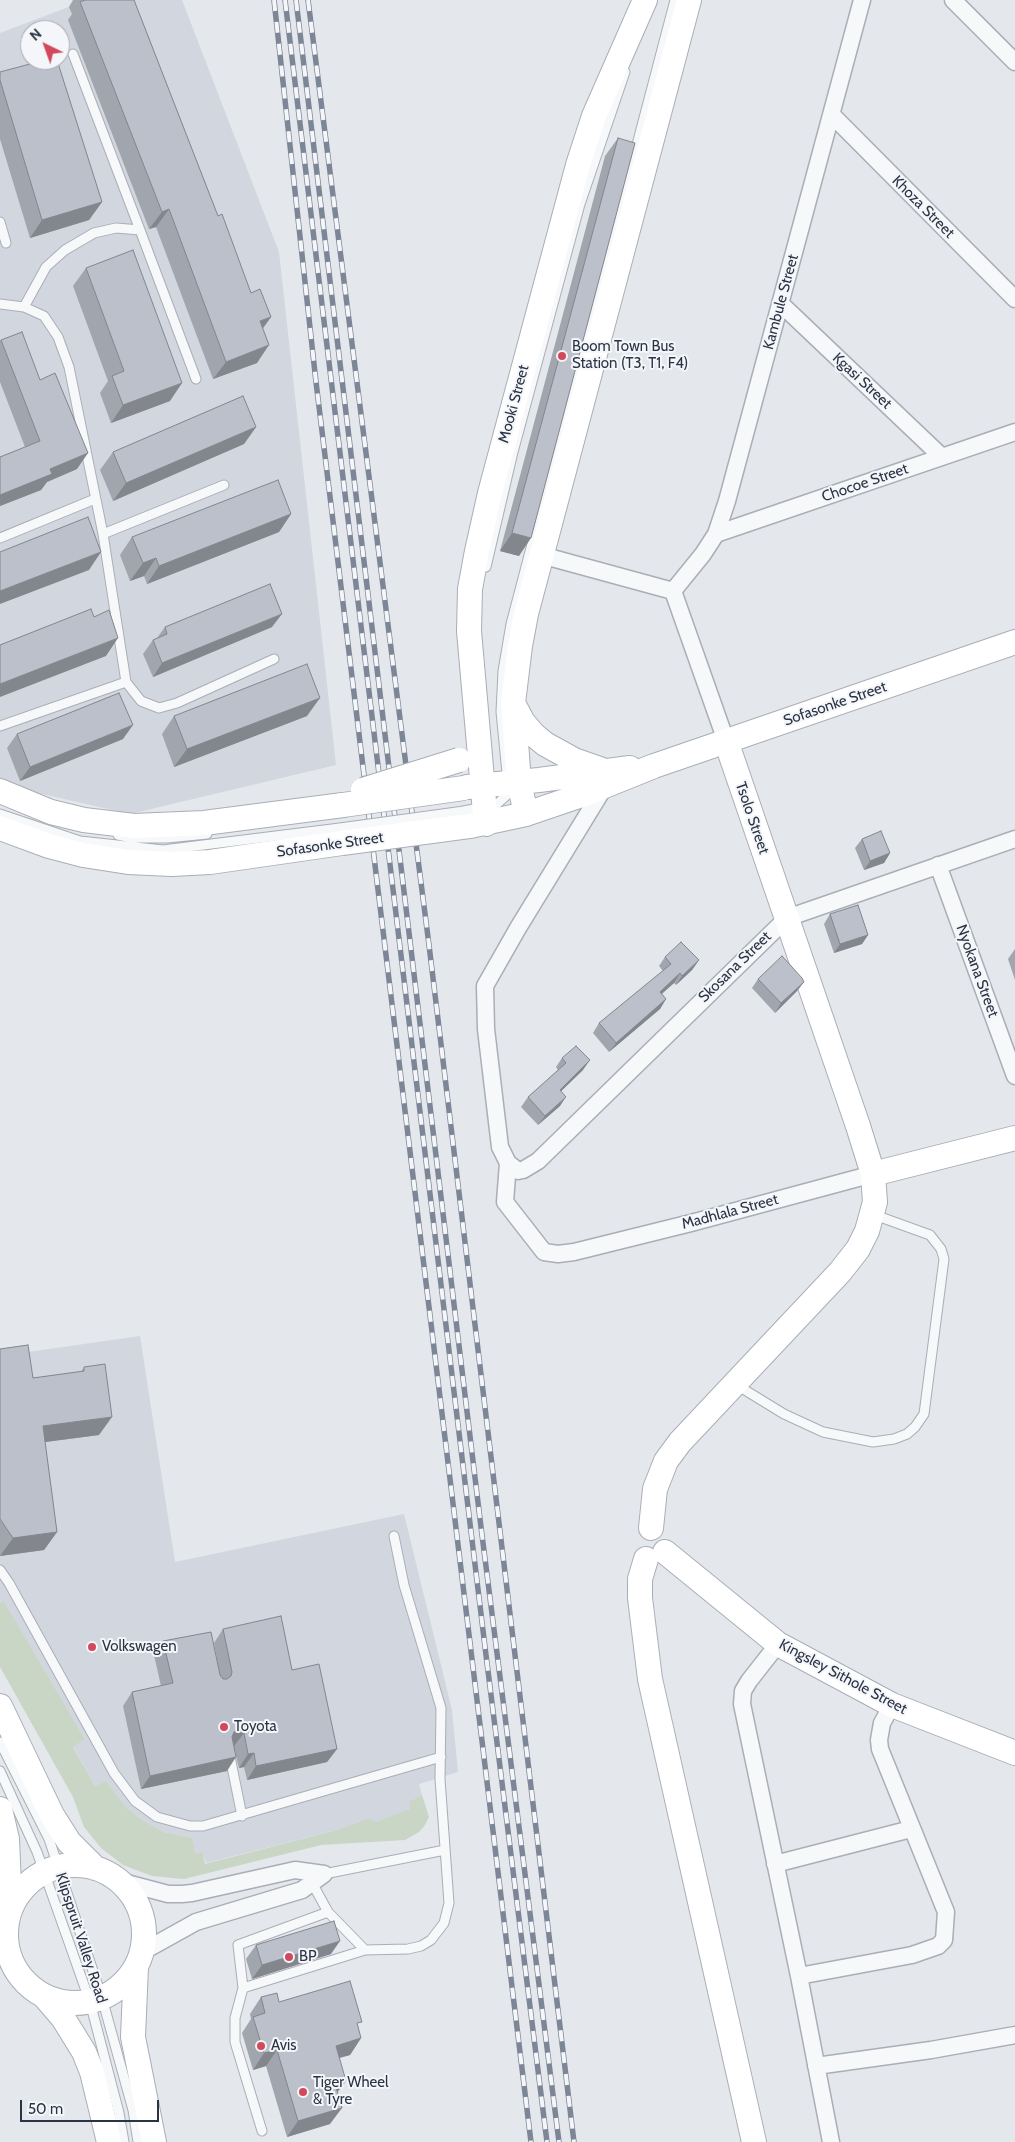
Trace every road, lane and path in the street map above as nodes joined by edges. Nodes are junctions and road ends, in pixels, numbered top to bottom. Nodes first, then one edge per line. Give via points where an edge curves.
1 (655, 0) edge
2 (674, 0) edge
3 (689, 0) edge
4 (862, 0) edge
5 (953, 0) edge
6 (647, 8) edge
7 (73, 54) dead end
8 (1015, 62) edge
9 (628, 63) dead end
10 (832, 115) junction
11 (0, 222) edge
12 (140, 230) junction
13 (6, 243) dead end
14 (1015, 299) edge
15 (0, 304) edge
16 (781, 304) junction
17 (24, 308) junction
18 (196, 380) dead end
19 (1015, 432) edge
20 (942, 457) junction
21 (224, 485) dead end
22 (95, 499) junction
23 (103, 534) junction
24 (716, 534) junction
25 (0, 538) edge
26 (541, 555) junction
27 (484, 575) dead end
28 (672, 591) junction
29 (479, 613) dead end
30 (1015, 642) edge
31 (274, 659) dead end
32 (126, 682) junction
33 (513, 704) junction
34 (0, 726) edge
35 (726, 741) junction
36 (475, 756) junction
37 (604, 778) junction
38 (4, 799) edge
39 (348, 799) junction
40 (484, 799) junction
41 (0, 814) edge
42 (526, 814) junction
43 (0, 828) edge
44 (89, 830) dead end
45 (219, 833) dead end
46 (106, 834) dead end
47 (341, 836) junction
48 (1015, 839) edge
49 (938, 865) junction
50 (787, 918) junction
51 (1015, 1076) edge
52 (1015, 1138) edge
53 (508, 1163) junction
54 (873, 1174) junction
55 (872, 1214) junction
56 (735, 1384) junction
57 (394, 1536) dead end
58 (655, 1556) junction
59 (0, 1570) edge
60 (778, 1644) junction
61 (892, 1705) junction
62 (0, 1706) edge
63 (0, 1742) edge
64 (229, 1750) edge
65 (1015, 1753) edge
66 (441, 1758) junction
67 (0, 1771) edge
68 (0, 1809) edge
69 (242, 1816) junction
70 (911, 1829) junction
71 (445, 1850) junction
72 (775, 1864) junction
73 (95, 1868) junction
74 (51, 1869) junction
75 (314, 1876) junction
76 (119, 1881) junction
77 (10, 1908) junction
78 (328, 1912) junction
79 (365, 1950) junction
80 (139, 1959) junction
81 (799, 1976) junction
82 (242, 1988) junction
83 (45, 1997) junction
84 (96, 2000) junction
85 (1015, 2035) edge
86 (816, 2066) junction
87 (262, 2131) dead end
88 (109, 2142) edge
89 (124, 2142) edge
90 (138, 2142) edge
91 (154, 2142) edge
92 (754, 2142) edge
93 (831, 2142) edge

1 - 6 lane, Mooki Street
2 - 40 lane, Mooki Street via 511,624 503,671 501,712
3 - 26 main road, Mooki Street
4 - 10 street, Kambule Street
5 - 8 street
6 - 36 main road, Mooki Street via 594,116 578,165 490,493 470,589
7 - 12 lane
9 - 27 lane, Mooki Street via 580,204 513,452
10 - 14 street, Khoza Street
10 - 16 street, Kambule Street
11 - 13 lane
12 - 17 lane via 116,228 94,233 65,250 46,267
12 - 18 lane
15 - 17 lane
16 - 20 street, Kgasi Street
16 - 24 street, Kambule Street
17 - 22 lane via 44,316 58,337 69,367
19 - 20 street, Chocoe Street
20 - 24 street, Chocoe Street
21 - 23 lane
22 - 23 lane
22 - 25 lane
23 - 32 lane
24 - 28 street, Kambule Street
26 - 28 street
26 - 33 main road, Mooki Street via 520,646
28 - 35 street, Tsolo Street
29 - 36 lane, Mooki Street
30 - 35 main road, Sofasonke Street
31 - 32 lane via 159,708 141,701
32 - 34 lane
33 - 37 main road via 523,722 545,744
33 - 40 main road, Mooki Street
35 - 37 main road, Sofasonke Street via 654,766
35 - 50 main road, Tsolo Street
36 - 39 main road, bridge
36 - 40 main road, Mooki Street
37 - 40 main road, Sofasonke Street
37 - 42 main road, Sofasonke Street
37 - 53 street via 485,986 486,1029 500,1147
38 - 39 main road, Sofasonke Street via 84,820 134,826 204,823 293,811
38 - 44 lane via 36,818
39 - 40 main road, Sofasonke Street, bridge
40 - 42 main road, Mooki Street
40 - 42 main road, Sofasonke Street
40 - 47 main road, Sofasonke Street, bridge
41 - 47 lane via 80,841 163,850
43 - 47 main road, Sofasonke Street via 83,855 172,864 210,862
45 - 46 lane via 168,838
48 - 49 street, Skosana Street
49 - 50 street, Skosana Street
49 - 51 street, Nyokana Street
50 - 53 street, Skosana Street via 538,1161 518,1171
50 - 54 main road, Tsolo Street
52 - 54 main road, Madhlala Street
53 - 54 street, Madhlala Street via 505,1202 544,1252 558,1254
54 - 55 main road, Tsolo Street via 875,1202
55 - 56 main road, Tsolo Street via 858,1249 840,1272
55 - 56 lane via 930,1235 944,1259 924,1414 915,1426 907,1434 894,1439 873,1442 823,1432 784,1414
56 - 58 main road, Tsolo Street via 666,1461 655,1489 651,1528 664,1534 667,1543
57 - 66 lane via 404,1585 441,1708
58 - 60 main road, Kingsley Sithole Street
58 - 92 main road via 640,1579 650,1678
59 - 69 lane via 114,1773 135,1801 157,1817 190,1826
60 - 61 main road, Kingsley Sithole Street
60 - 72 street via 749,1681 742,1698
61 - 65 main road, Kingsley Sithole Street
61 - 70 street via 882,1723 880,1749
62 - 73 main road, Klipspruit Valley Road via 52,1815 69,1842
63 - 74 lane, Klipspruit Valley Road via 49,1839
64 - 69 lane
66 - 69 lane
66 - 71 lane
67 - 74 lane, Klipspruit Valley Road
68 - 77 main road via 7,1839
70 - 72 street
70 - 81 street via 946,1912 944,1940 938,1946 912,1955
71 - 75 lane
71 - 79 lane via 449,1902 444,1923 431,1940 408,1949
72 - 81 street
73 - 74 main road via 80,1865
73 - 76 main road
74 - 77 main road via 24,1887
74 - 84 lane, Klipspruit Valley Road
74 - 84 lane, Klipspruit Valley Road
75 - 76 street via 295,1870 182,1894 168,1894
75 - 78 lane
75 - 80 street via 302,1890 190,1925
76 - 80 main road via 133,1896 141,1914 144,1934
77 - 83 main road via 6,1927 8,1955 22,1980
78 - 79 lane
78 - 82 lane via 238,1945
79 - 82 lane
80 - 84 main road via 125,1982
80 - 91 main road via 133,2037
81 - 86 street
82 - 87 lane via 235,2018 235,2042
83 - 84 main road via 63,2003
83 - 88 main road via 63,2018 84,2052
84 - 89 lane, Klipspruit Valley Road
84 - 90 lane, Klipspruit Valley Road via 133,2110
85 - 86 street
86 - 93 street

